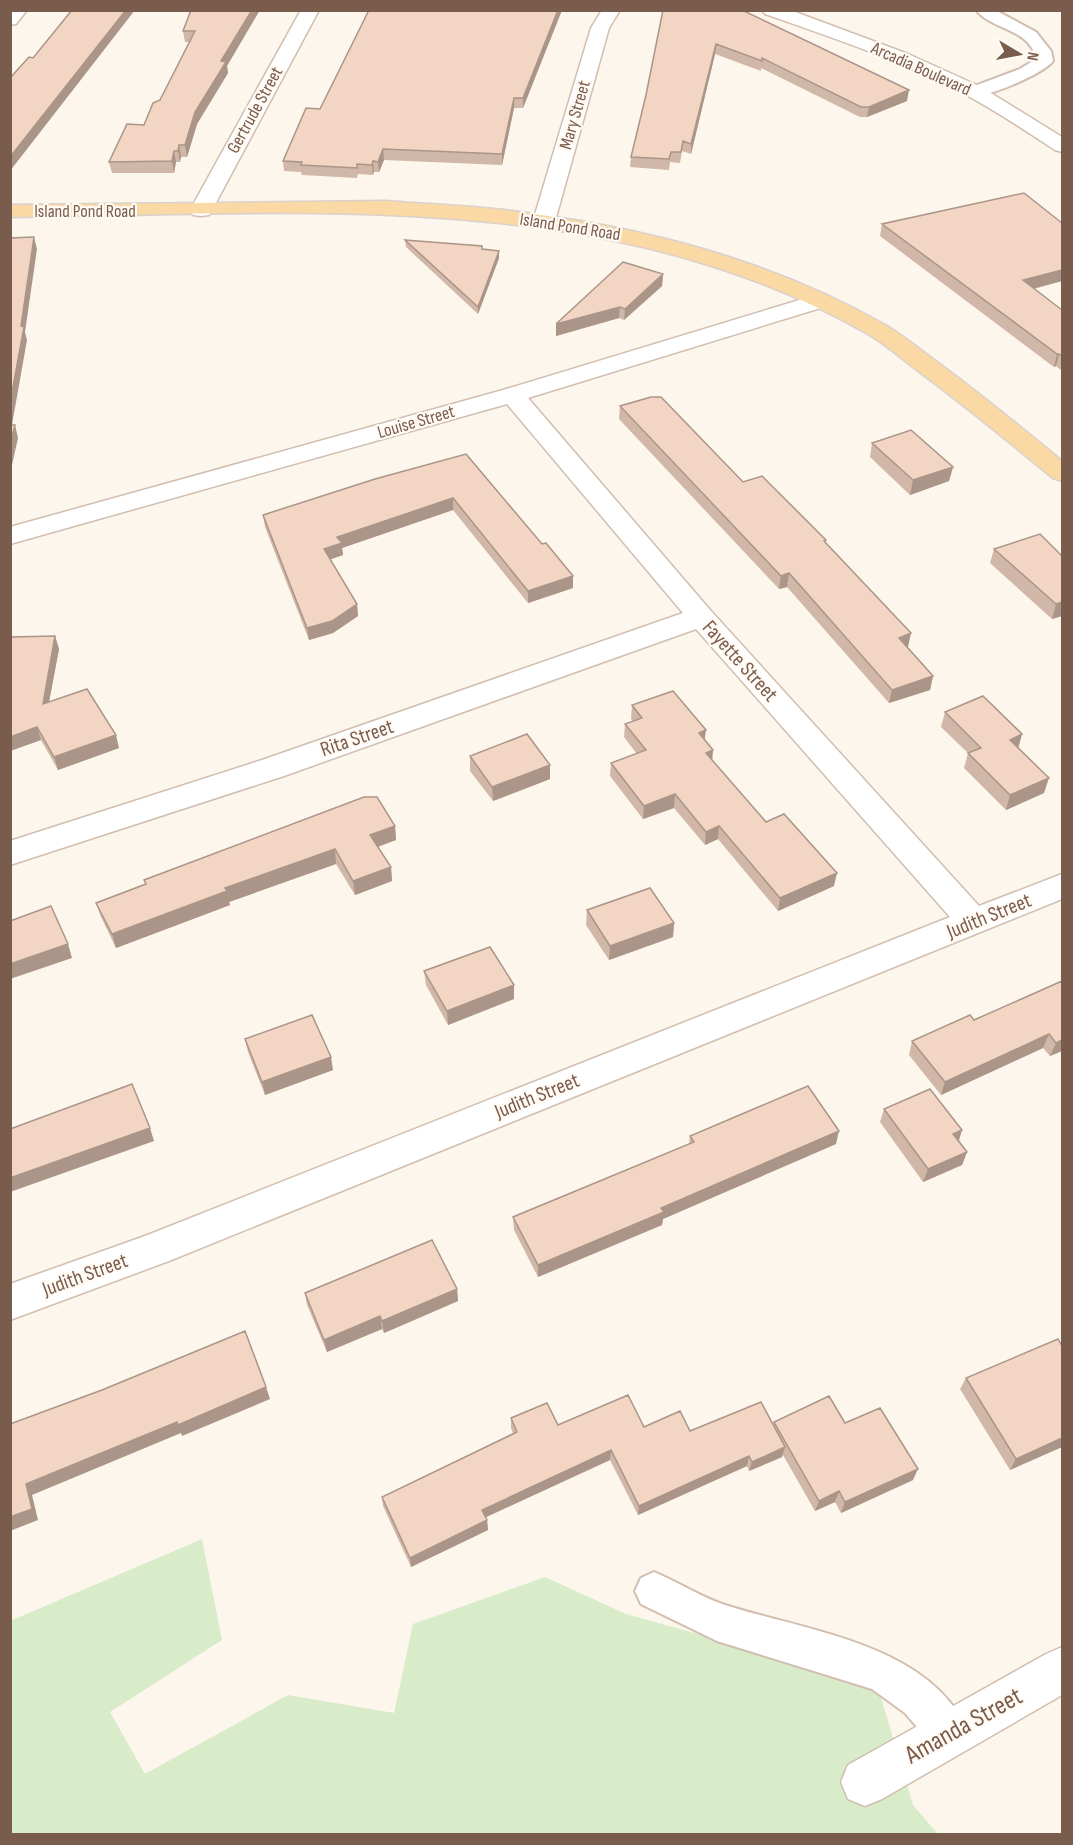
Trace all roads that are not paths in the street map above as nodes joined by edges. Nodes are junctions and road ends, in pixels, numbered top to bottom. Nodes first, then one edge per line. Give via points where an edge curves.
1 (18, 10) edge
2 (310, 10) edge
3 (611, 10) edge
4 (771, 10) edge
5 (983, 10) edge
6 (10, 20) edge
7 (975, 92) junction
8 (1062, 146) edge
9 (201, 210) junction
10 (10, 211) edge
11 (544, 221) junction
12 (819, 301) junction
13 (512, 395) junction
14 (1062, 473) edge
15 (10, 536) edge
16 (701, 617) junction
17 (10, 853) edge
18 (1062, 886) edge
19 (974, 922) junction
20 (10, 1302) edge
21 (654, 1591) dead end
22 (1062, 1670) edge
23 (949, 1734) junction
24 (865, 1782) dead end

1 - 6 street
2 - 9 street, Gertrude Street
3 - 11 street, Mary Street via 600,28
4 - 7 street, Arcadia Boulevard via 909,62
5 - 7 lane via 1036,40 1045,53 1045,62
7 - 8 street, Arcadia Boulevard
9 - 10 main road, Island Pond Road
9 - 11 main road, Island Pond Road via 386,207
11 - 12 main road, Island Pond Road via 611,232 691,252
12 - 13 street, Louise Street
12 - 14 main road, Island Pond Road via 879,331 912,353
13 - 15 street, Louise Street
13 - 16 street, Fayette Street
16 - 17 street, Rita Street via 273,768
16 - 19 street, Fayette Street
18 - 19 street, Judith Street
19 - 20 street, Judith Street via 155,1249
21 - 23 lane via 717,1622 885,1674 920,1699
22 - 23 street, Amanda Street
23 - 24 street, Amanda Street

